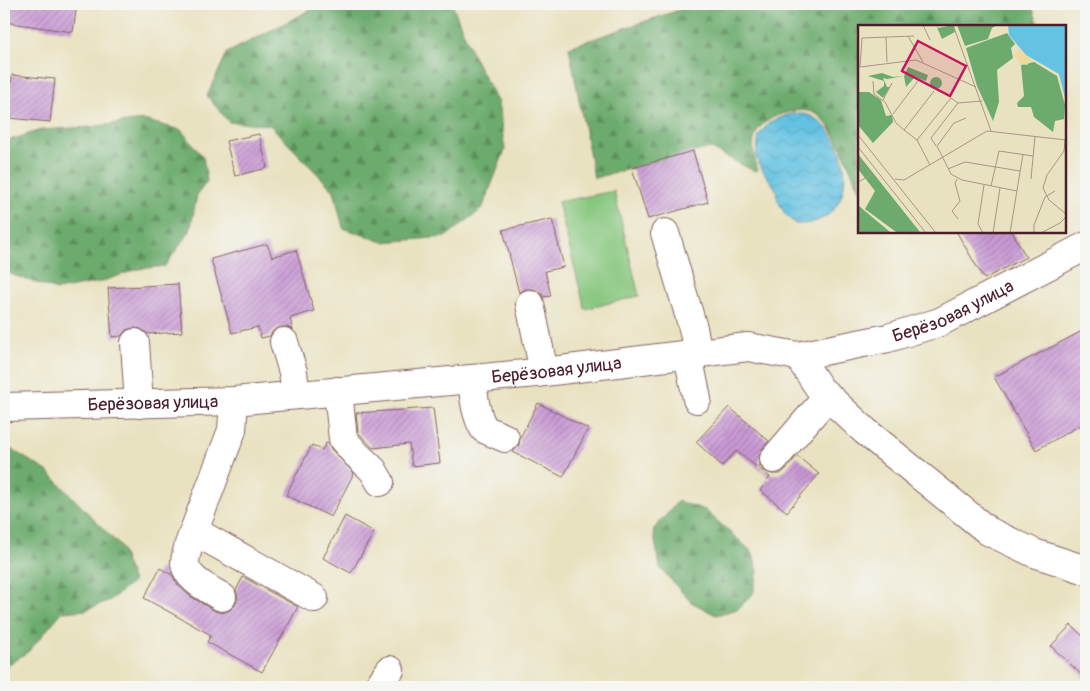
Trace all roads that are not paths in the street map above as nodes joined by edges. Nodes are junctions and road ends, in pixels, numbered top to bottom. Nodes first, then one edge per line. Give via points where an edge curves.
1 (665, 233) dead end
2 (1086, 246) edge
3 (530, 304) dead end
4 (284, 342) dead end
5 (135, 343) dead end
6 (693, 354) junction
7 (798, 356) junction
8 (544, 372) junction
9 (472, 379) junction
10 (338, 391) junction
11 (296, 395) junction
12 (828, 396) junction
13 (697, 399) dead end
14 (234, 401) junction
15 (139, 404) junction
16 (4, 407) edge
17 (505, 438) dead end
18 (774, 459) dead end
19 (380, 482) dead end
20 (194, 531) junction
21 (1086, 570) edge
22 (222, 597) dead end
23 (314, 598) dead end

1 - 6 street via 693,328
2 - 7 street, Берёзовая улица via 940,322 888,338
3 - 8 street
4 - 11 street
5 - 15 street
6 - 7 street, Берёзовая улица via 748,347
6 - 8 street, Берёзовая улица
6 - 13 street
7 - 12 street
8 - 9 street, Берёзовая улица
9 - 10 street, Берёзовая улица
9 - 17 street via 478,418 484,429
10 - 11 street, Берёзовая улица
10 - 19 street via 344,439
11 - 14 street, Берёзовая улица
12 - 18 street
12 - 21 street via 880,443 988,530 1034,553
14 - 15 street, Берёзовая улица
14 - 20 street via 232,430
15 - 16 street, Берёзовая улица
20 - 22 street via 185,562 189,572 200,584
20 - 23 street

